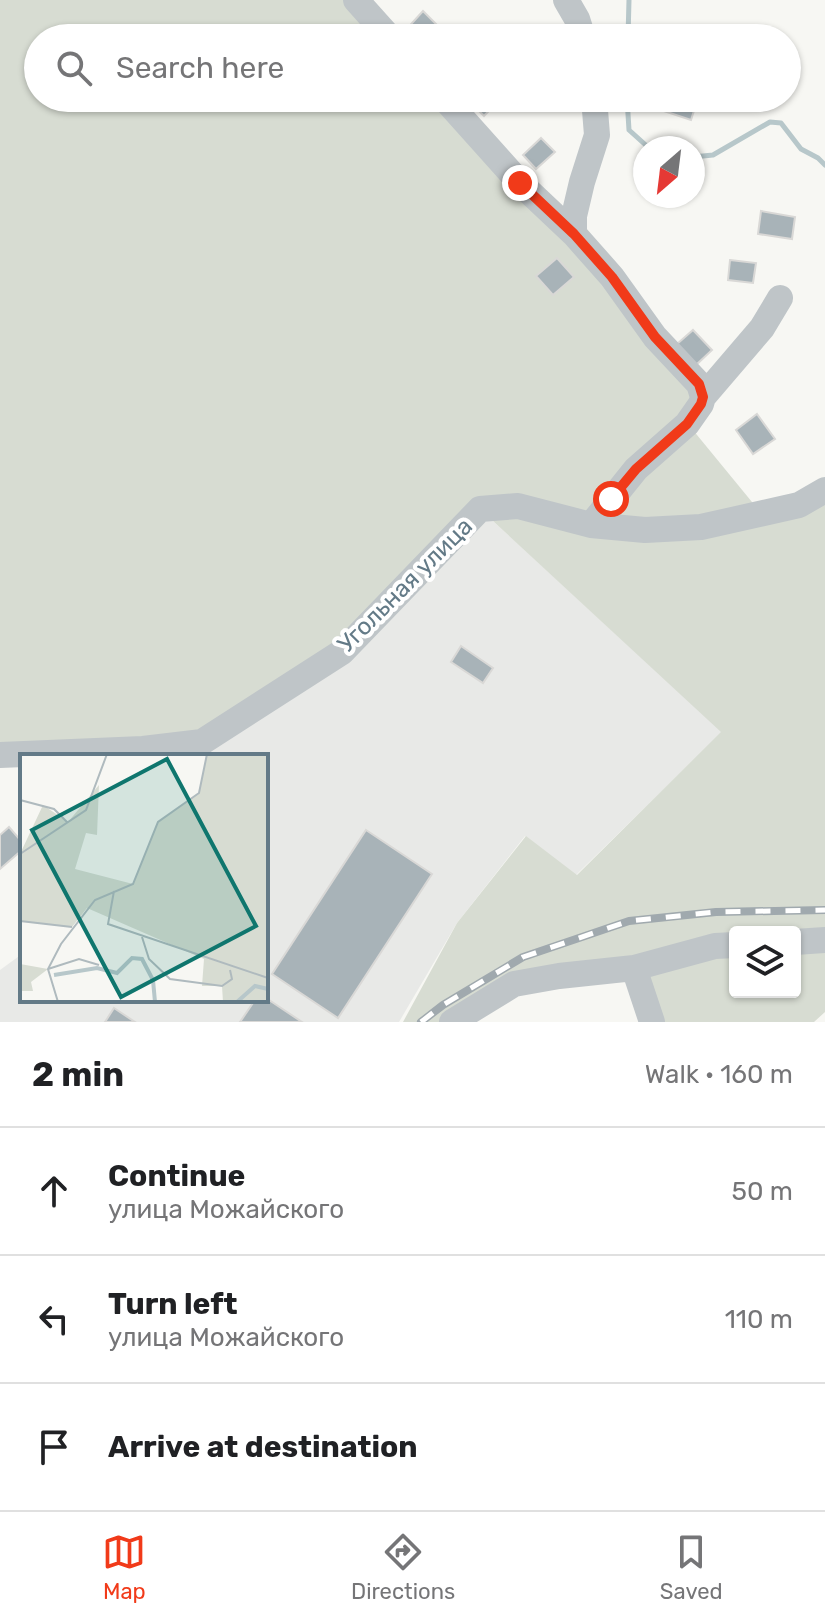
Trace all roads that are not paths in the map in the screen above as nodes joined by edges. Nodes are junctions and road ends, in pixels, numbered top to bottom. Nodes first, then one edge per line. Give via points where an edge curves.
1 (356, 0) edge
2 (566, 0) edge
3 (377, 24) edge
4 (579, 24) edge
5 (457, 112) edge
6 (595, 112) edge
7 (574, 234) junction
8 (780, 298) dead end
9 (703, 397) junction
10 (825, 490) edge
11 (591, 525) junction
12 (20, 754) edge
13 (24, 754) edge
14 (0, 755) edge
15 (825, 940) edge
16 (801, 942) edge
17 (729, 945) edge
18 (634, 968) junction
19 (452, 1022) edge
20 (652, 1022) edge

1 - 3 street
2 - 4 street
5 - 7 street
6 - 7 street via 597,135 574,216
7 - 9 street via 699,384
8 - 9 street via 762,328
9 - 11 street via 687,424 636,469
10 - 11 street, Угольная улица via 799,505 701,527 645,530
11 - 13 street, Угольная улица via 518,506 480,509 342,652 202,742
12 - 14 street, Угольная улица
15 - 16 street
17 - 18 street
18 - 19 street via 514,984
18 - 20 street

